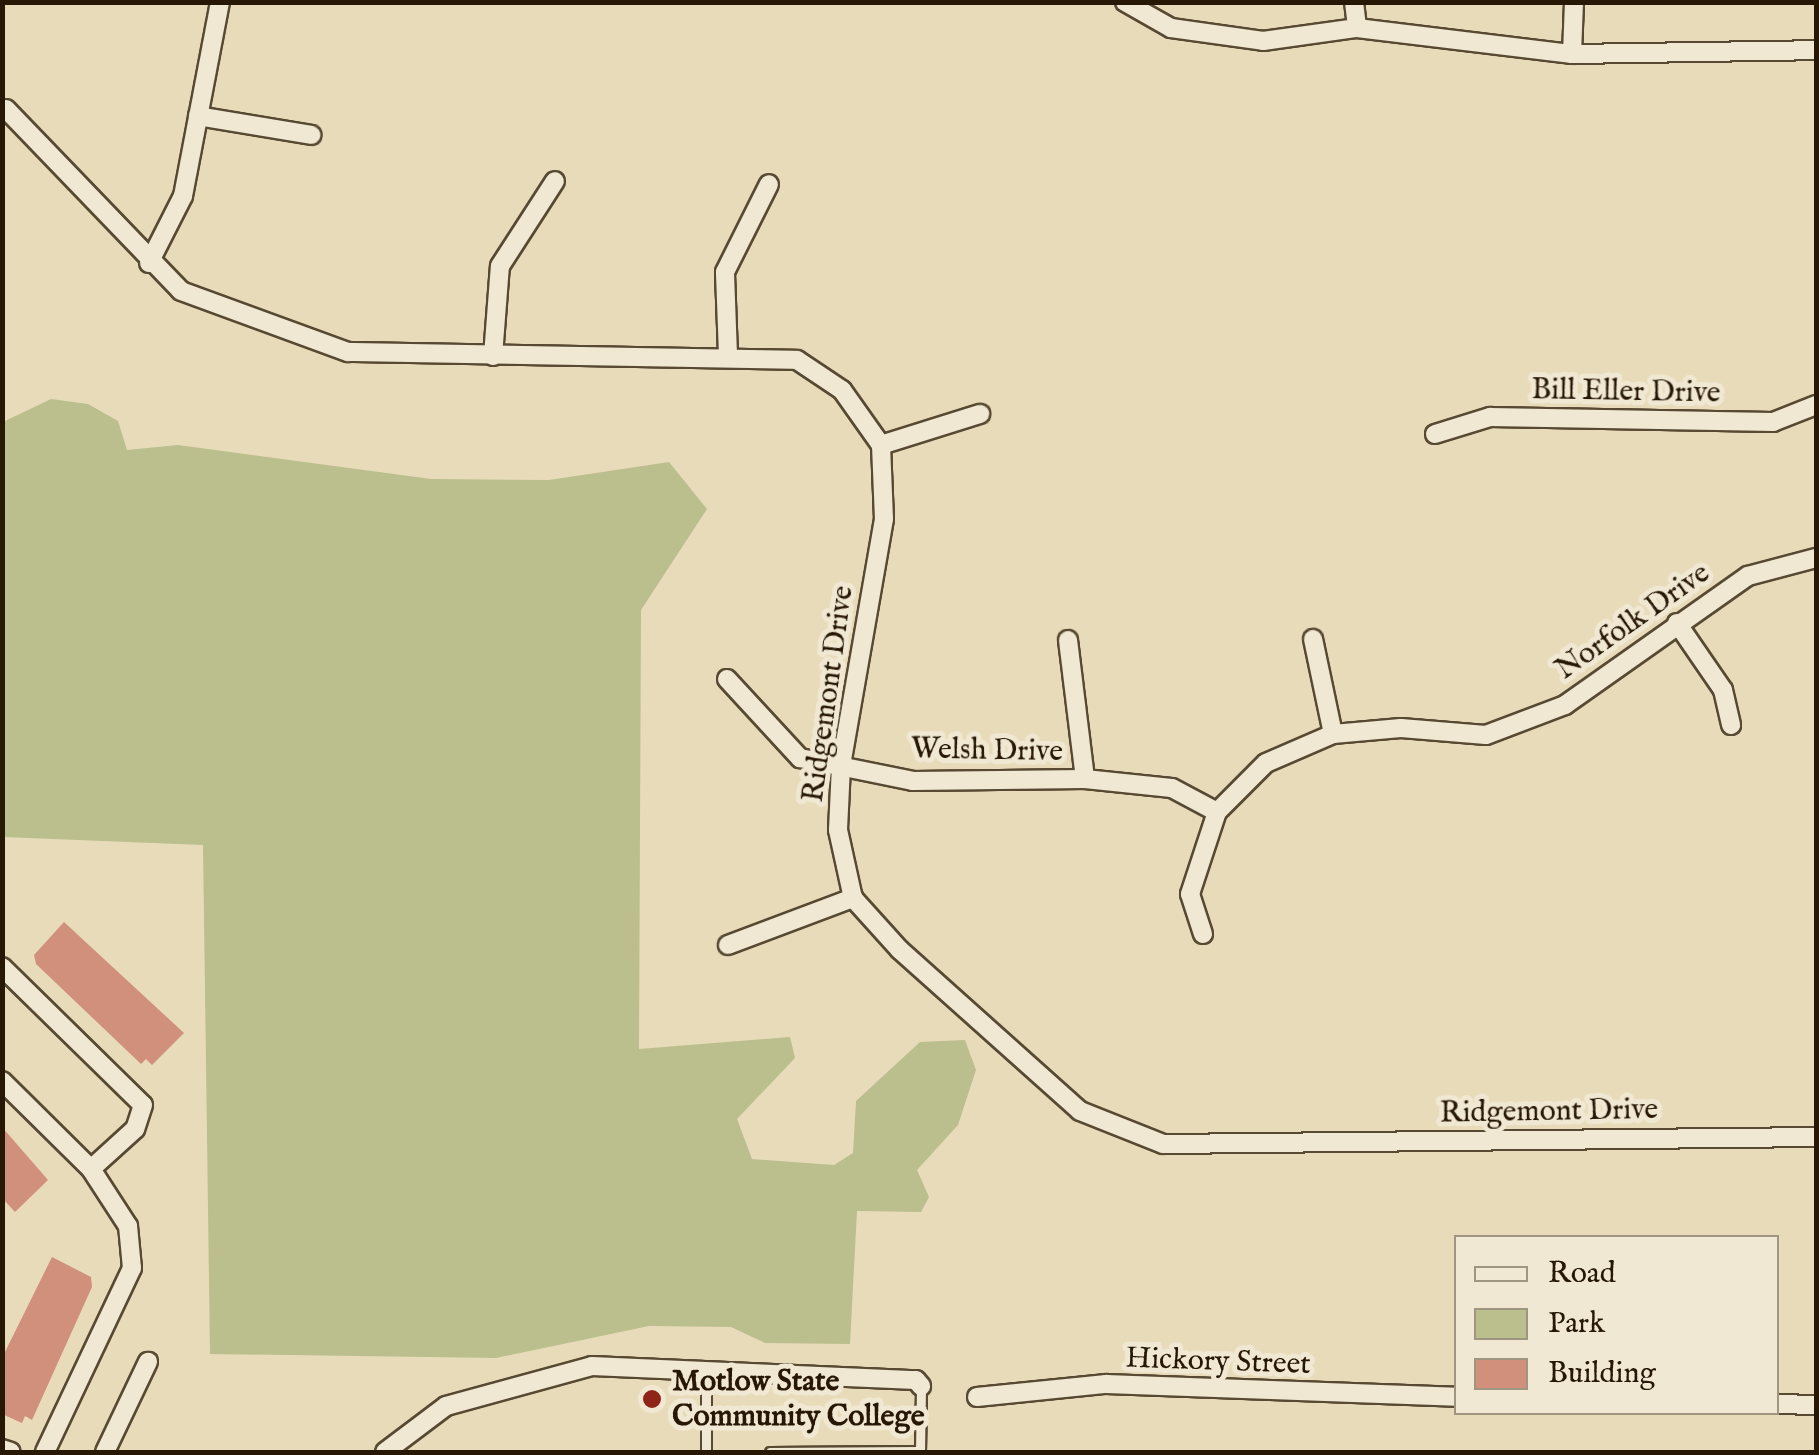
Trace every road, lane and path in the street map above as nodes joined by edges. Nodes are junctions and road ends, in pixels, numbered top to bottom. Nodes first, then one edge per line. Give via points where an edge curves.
1 (220, 2) edge
2 (1124, 2) edge
3 (1354, 2) edge
4 (1574, 2) edge
5 (1356, 28) junction
6 (1816, 50) edge
7 (1572, 54) junction
8 (6, 109) dead end
9 (198, 116) junction
10 (311, 134) dead end
11 (555, 181) dead end
12 (769, 184) dead end
13 (149, 263) junction
14 (728, 355) junction
15 (493, 356) junction
16 (1816, 405) edge
17 (980, 414) dead end
18 (1434, 434) dead end
19 (881, 445) junction
20 (1816, 558) edge
21 (1677, 623) junction
22 (1312, 639) dead end
23 (1068, 640) dead end
24 (727, 680) dead end
25 (1730, 725) dead end
26 (1333, 734) junction
27 (841, 766) junction
28 (1085, 779) junction
29 (1217, 812) junction
30 (854, 898) junction
31 (1203, 934) dead end
32 (728, 944) dead end
33 (2, 967) edge
34 (2, 1081) edge
35 (1816, 1137) edge
36 (91, 1170) junction
37 (148, 1362) dead end
38 (706, 1371) junction
39 (921, 1386) joint
40 (977, 1397) dead end
41 (1454, 1397) edge
42 (1779, 1404) edge
43 (1816, 1405) edge
44 (2, 1449) edge
45 (10, 1452) edge
46 (45, 1452) edge
47 (104, 1452) edge
48 (385, 1452) edge
49 (706, 1452) edge
50 (770, 1452) edge
51 (920, 1452) edge

1 - 9 street
2 - 5 street via 1171,28 1263,42
3 - 5 street
4 - 7 street
5 - 7 street
6 - 7 street
8 - 13 street
9 - 10 street
9 - 13 street via 183,196
11 - 15 street via 500,266
12 - 14 street via 725,272
13 - 15 street via 181,291 348,352
14 - 15 street
14 - 19 street via 797,360 842,390
16 - 18 street, Bill Eller Drive via 1774,422 1490,416
17 - 19 street
19 - 27 street, Ridgemont Drive via 884,519
20 - 21 street, Norfolk Drive via 1748,576
21 - 25 street via 1723,690
21 - 26 street, Norfolk Drive via 1564,705 1486,734 1401,728
22 - 26 street
23 - 28 street
24 - 27 street, Welsh Drive via 800,758
26 - 29 street, Norfolk Drive via 1266,763
27 - 28 street, Welsh Drive via 913,781
27 - 30 street, Ridgemont Drive via 838,830
28 - 29 street, Welsh Drive via 1172,788
29 - 31 street, Norfolk Drive via 1190,894
30 - 32 street
30 - 35 street, Ridgemont Drive via 900,950 1080,1112 1162,1144
33 - 36 street via 143,1105 136,1129
34 - 36 street
36 - 46 street via 128,1226 132,1268
37 - 47 street
38 - 39 street via 916,1380
38 - 48 street via 592,1366 446,1406
38 - 49 lane
39 - 51 lane
40 - 41 street, Hickory Street via 1106,1384
42 - 43 street
44 - 45 street
50 - 51 lane

